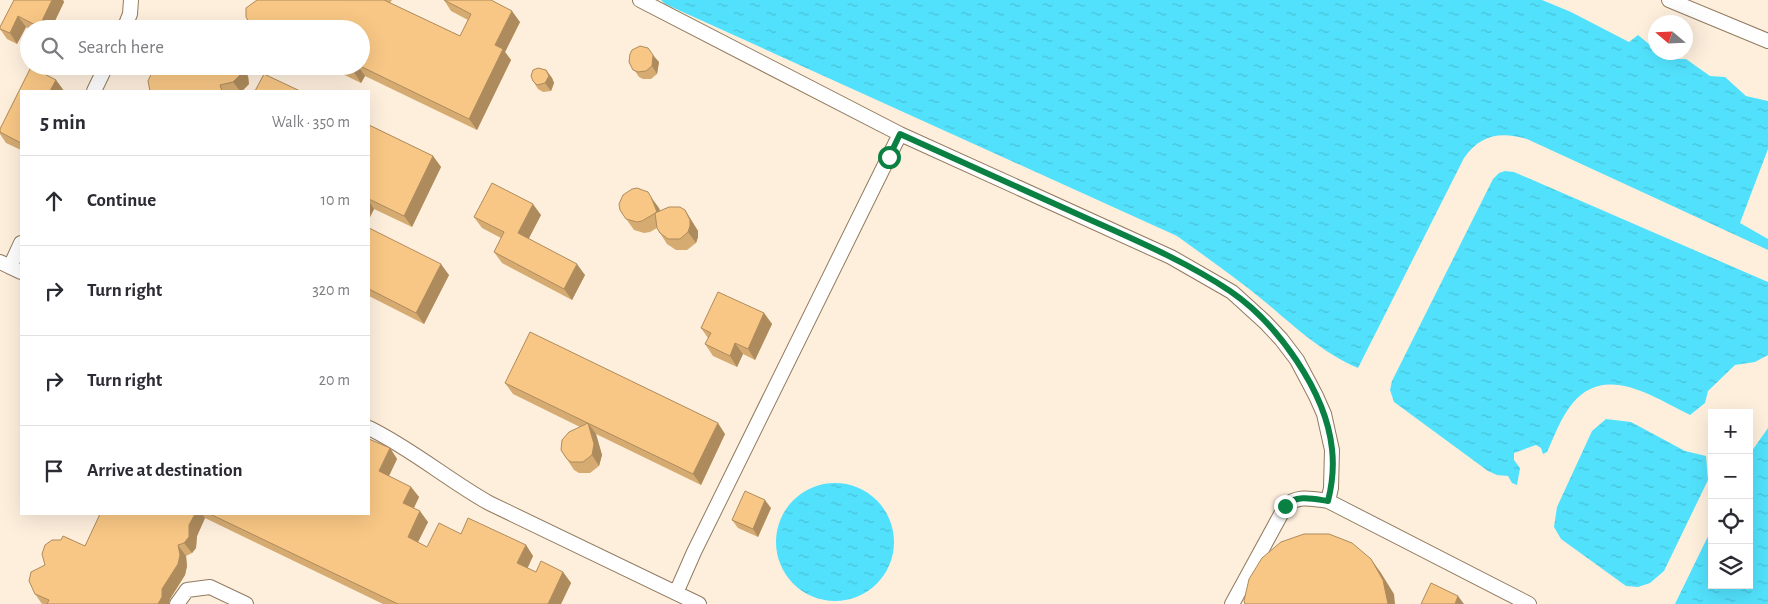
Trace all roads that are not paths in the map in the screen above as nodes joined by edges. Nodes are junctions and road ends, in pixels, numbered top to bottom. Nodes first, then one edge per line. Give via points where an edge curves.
1 (131, 0) edge
2 (640, 0) edge
3 (1669, 0) edge
4 (128, 20) edge
5 (1768, 41) edge
6 (102, 75) edge
7 (94, 90) edge
8 (900, 134) junction
9 (20, 245) edge
10 (10, 267) edge
11 (370, 429) edge
12 (1328, 501) junction
13 (676, 593) junction
14 (177, 604) edge
15 (246, 604) edge
16 (699, 604) edge
17 (1232, 604) edge
18 (1529, 604) edge

1 - 4 street
2 - 8 street
3 - 5 street
6 - 7 street
8 - 12 street via 1171,257 1238,297 1281,339 1297,360 1324,414 1332,450
8 - 13 street
9 - 10 street
11 - 13 street via 489,503
12 - 17 street via 1300,498 1288,503
12 - 18 street
13 - 16 street
14 - 15 street via 186,590 210,587

